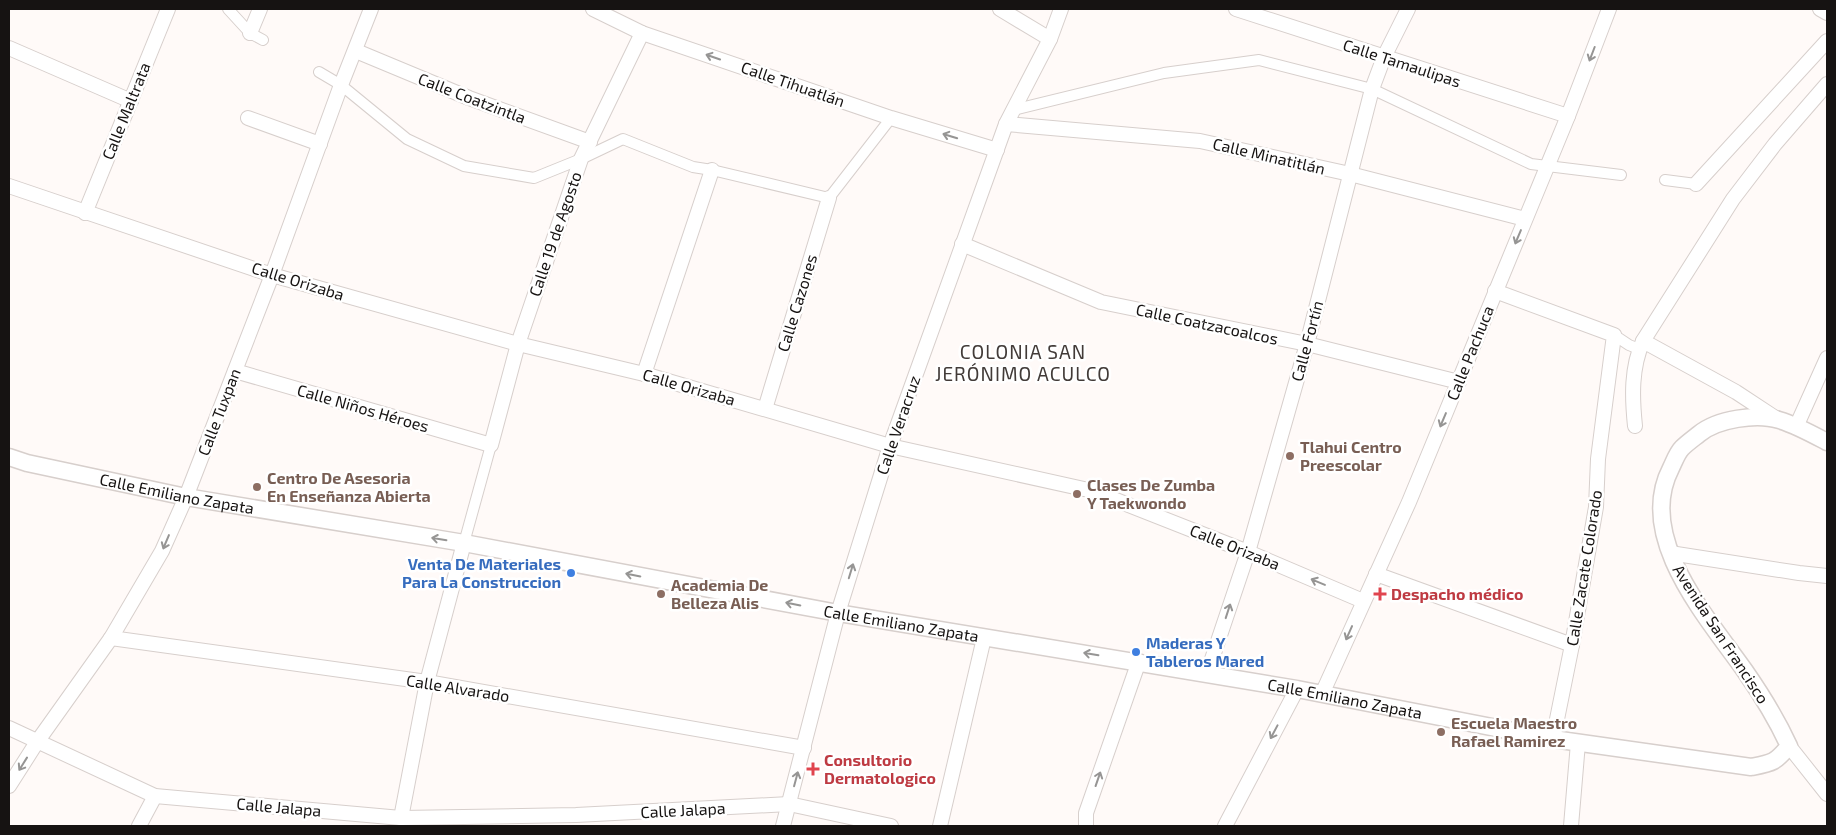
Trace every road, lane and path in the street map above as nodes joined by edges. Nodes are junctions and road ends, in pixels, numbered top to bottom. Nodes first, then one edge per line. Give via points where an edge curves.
1 (168, 9) edge
2 (228, 9) edge
3 (260, 9) edge
4 (371, 9) edge
5 (593, 9) edge
6 (1000, 9) edge
7 (1061, 9) edge
8 (1236, 9) edge
9 (1408, 9) edge
10 (1610, 9) edge
11 (1820, 9) edge
12 (1827, 13) edge
13 (642, 32) junction
14 (250, 33) junction
15 (1050, 39) junction
16 (263, 40) dead end
17 (1827, 41) edge
18 (9, 48) edge
19 (356, 51) junction
20 (1384, 57) junction
21 (318, 72) dead end
22 (1827, 84) edge
23 (341, 85) junction
24 (1372, 89) junction
25 (131, 101) junction
26 (1013, 110) junction
27 (1568, 116) junction
28 (248, 118) dead end
29 (891, 118) junction
30 (1006, 124) junction
31 (590, 142) junction
32 (320, 144) junction
33 (997, 150) junction
34 (581, 159) junction
35 (1546, 166) junction
36 (712, 170) junction
37 (1350, 174) junction
38 (1621, 175) dead end
39 (1665, 180) dead end
40 (1696, 184) joint
41 (9, 186) edge
42 (829, 198) junction
43 (84, 213) junction
44 (1526, 219) junction
45 (962, 244) junction
46 (272, 275) junction
47 (1495, 291) junction
48 (1614, 335) junction
49 (518, 344) junction
50 (1306, 344) junction
51 (1641, 345) junction
52 (1827, 358) edge
53 (234, 372) junction
54 (644, 374) junction
55 (1459, 382) junction
56 (765, 408) junction
57 (1777, 419) junction
58 (1634, 426) dead end
59 (1796, 427) junction
60 (1827, 442) edge
61 (491, 445) junction
62 (890, 446) junction
63 (9, 457) edge
64 (186, 497) junction
65 (464, 543) junction
66 (1248, 552) junction
67 (1670, 553) junction
68 (1376, 574) junction
69 (1827, 576) edge
70 (1363, 601) junction
71 (838, 613) junction
72 (111, 638) junction
73 (984, 638) junction
74 (1572, 645) junction
75 (1139, 661) junction
76 (1208, 674) junction
77 (427, 682) junction
78 (1297, 689) junction
79 (1322, 694) junction
80 (9, 728) edge
81 (1553, 739) junction
82 (37, 742) junction
83 (1578, 743) junction
84 (1789, 746) junction
85 (804, 748) junction
86 (9, 786) edge
87 (1827, 794) edge
88 (155, 796) junction
89 (789, 804) junction
90 (401, 818) junction
91 (581, 821) edge
92 (138, 826) edge
93 (783, 826) edge
94 (891, 826) edge
95 (940, 826) edge
96 (1086, 826) edge
97 (1225, 826) edge
98 (1571, 826) edge

1 - 25 street, Calle Maltrata
2 - 14 street
3 - 14 street
4 - 19 street, Calle Tuxpan
5 - 13 street, Calle Tihuatlán
6 - 15 street
7 - 15 street, Calle Veracruz
8 - 20 street, Calle Tamaulipas
9 - 20 street, Calle Fortín
10 -> 27 street, Calle Pachuca
11 - 12 street
29 -> 13 street, Calle Tihuatlán
13 - 31 street, Calle 19 de Agosto
14 - 16 street
15 - 26 street, Calle Veracruz
17 - 40 street
18 - 25 street
19 - 23 street, Calle Tuxpan
19 - 31 street, Calle Coatzintla via 469,98
20 - 24 street, Calle Fortín
20 - 27 street, Calle Tamaulipas
21 - 23 street
22 - 51 street via 1733,199
23 - 32 street, Calle Tuxpan
23 - 34 street via 407,139 464,166 534,178
24 - 26 street via 1259,60 1164,73
24 - 35 street via 1531,164
24 - 37 street, Calle Fortín
25 - 43 street, Calle Maltrata
26 - 30 street, Calle Veracruz
27 - 35 street, Calle Pachuca
28 - 32 street
33 -> 29 street, Calle Tihuatlán
29 - 42 street
30 - 33 street, Calle Veracruz
30 - 37 street, Calle Minatitlán via 1200,141
31 - 34 street, Calle 19 de Agosto
32 - 46 street, Calle Tuxpan
33 - 45 street, Calle Veracruz
34 - 36 street via 623,139 693,167
34 - 49 street, Calle 19 de Agosto
35 - 38 street
35 - 44 street, Calle Pachuca
36 - 42 street
36 - 54 street
37 - 44 street, Calle Minatitlán
37 - 50 street, Calle Fortín
39 - 40 street
41 - 43 street, Calle Orizaba
42 - 56 street, Calle Cazones
43 - 46 street, Calle Orizaba
44 -> 47 street, Calle Pachuca
45 - 50 street, Calle Coatzacoalcos via 1101,302
45 - 62 street, Calle Veracruz
46 - 49 street, Calle Orizaba
46 - 53 street, Calle Tuxpan
47 - 48 street
47 - 55 street, Calle Pachuca
48 - 51 street via 1629,344
48 - 74 street, Calle Zacate Colorado via 1598,459 1596,507
49 - 54 street, Calle Orizaba
49 - 61 street, Calle 19 de Agosto
50 - 55 street, Calle Coatzacoalcos
50 - 66 street, Calle Fortín
51 - 57 street, Avenida San Francisco via 1736,392
51 - 58 street via 1632,395
52 - 59 street
53 - 61 street, Calle Niños Héroes
53 - 64 street, Calle Tuxpan
54 - 56 street, Calle Orizaba
55 -> 68 street, Calle Pachuca
56 - 62 street, Calle Orizaba
57 - 59 street, Avenida San Francisco
57 - 67 street, Avenida San Francisco via 1739,418 1707,427 1680,449 1660,498 1662,525
59 - 60 street, Avenida San Francisco
61 - 65 street
62 - 66 street, Calle Orizaba via 1093,491
71 -> 62 street, Calle Veracruz
63 - 64 street, Calle Emiliano Zapata via 27,464
65 -> 64 street, Calle Emiliano Zapata
64 -> 72 street, Calle Tuxpan via 162,551
71 -> 65 street, Calle Emiliano Zapata
65 - 77 street
70 -> 66 street, Calle Orizaba
76 -> 66 street, Calle Fortín
67 - 69 street
67 - 84 street, Avenida San Francisco via 1708,619 1779,725
68 - 70 street, Calle Pachuca
68 - 74 street
70 -> 79 street, Calle Pachuca
71 - 73 street, Calle Emiliano Zapata
71 - 85 street, Calle Veracruz
72 - 77 street, Calle Alvarado
72 - 82 street, Calle Tuxpan
75 -> 73 street, Calle Emiliano Zapata
73 - 95 street
74 - 81 street, Calle Zacate Colorado
75 - 76 street, Calle Emiliano Zapata
96 -> 75 street via 1086,813
76 - 78 street, Calle Emiliano Zapata
77 - 85 street, Calle Alvarado
77 - 90 street
78 - 79 street, Calle Emiliano Zapata
78 -> 97 street
79 - 81 street, Calle Emiliano Zapata
80 - 82 street, Calle Jalapa
81 - 83 street, Calle Emiliano Zapata
82 -> 86 street, Calle Tuxpan
82 - 88 street, Calle Jalapa
83 - 84 street, Calle Emiliano Zapata via 1751,767 1772,763
83 - 98 street
84 - 87 street
89 -> 85 street, Calle Veracruz
88 - 90 street, Calle Jalapa
88 - 92 street
89 - 91 street, Calle Jalapa
89 - 93 street, Calle Veracruz
89 - 94 street, Calle Jalapa
90 - 91 street, Calle Jalapa

